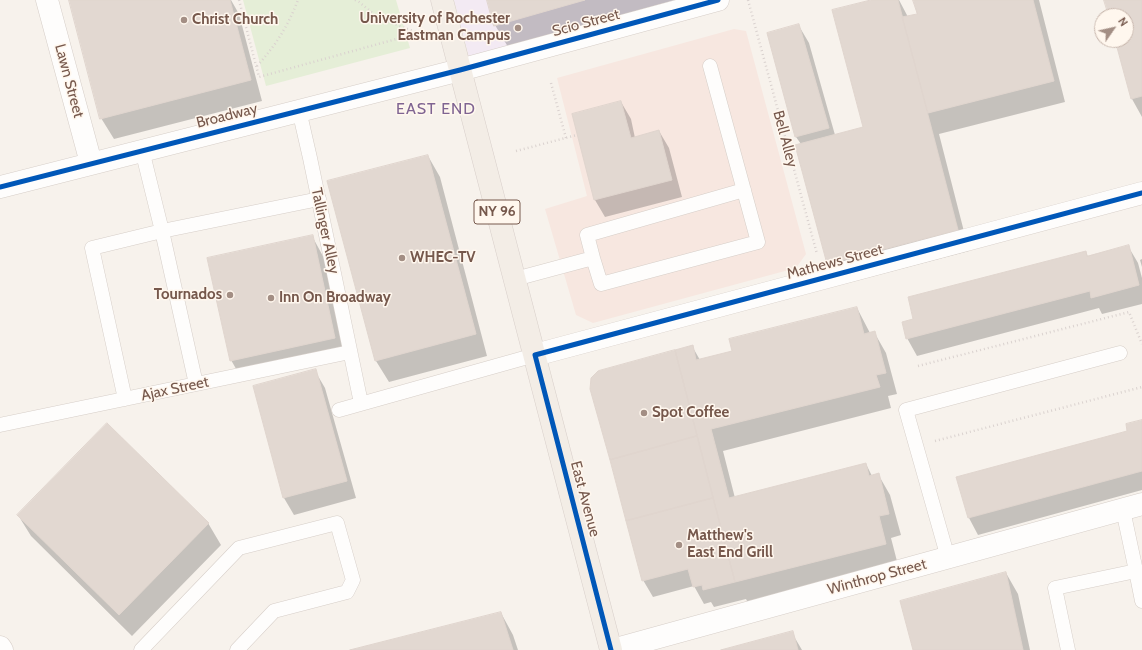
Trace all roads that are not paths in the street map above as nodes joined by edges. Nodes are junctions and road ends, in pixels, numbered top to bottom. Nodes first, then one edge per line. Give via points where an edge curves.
1 (47, 0) edge
2 (442, 0) edge
3 (718, 0) edge
4 (710, 66) dead end
5 (460, 70) junction
6 (299, 110) junction
7 (142, 150) junction
8 (91, 163) junction
9 (0, 187) edge
10 (744, 190) junction
11 (1142, 193) edge
12 (319, 199) junction
13 (162, 232) junction
14 (593, 258) junction
15 (515, 279) junction
16 (350, 352) junction
17 (1120, 354) dead end
18 (535, 355) junction
19 (196, 384) junction
20 (125, 399) junction
21 (361, 404) junction
22 (339, 410) dead end
23 (0, 426) edge
24 (1132, 507) edge
25 (948, 558) junction
26 (1136, 571) junction
27 (1142, 601) edge
28 (0, 647) edge
29 (2, 650) edge
30 (141, 650) edge
31 (237, 650) edge
32 (612, 650) edge
33 (1068, 650) edge

1 - 8 street, Lawn Street
2 - 5 main road, East Avenue / NY 96
3 - 5 street, Scio Street
4 - 10 lane
5 - 6 street, Broadway
5 - 15 main road, East Avenue / NY 96
6 - 7 street, Broadway
6 - 12 lane, Tallinger Alley
7 - 8 street, Broadway
7 - 13 lane
8 - 9 street, Broadway
10 - 14 lane via 587,235
10 - 14 lane via 758,242 601,284
11 - 18 street, Mathews Street
12 - 13 lane
12 - 16 lane, Tallinger Alley
13 - 19 lane
13 - 20 lane via 92,248
14 - 15 lane
15 - 18 main road, East Avenue / NY 96
16 - 19 lane, Ajax Street
16 - 21 lane, Tallinger Alley
17 - 25 lane via 906,410
18 - 21 lane
18 - 32 main road, East Avenue / NY 96
19 - 20 lane, Ajax Street
20 - 23 lane, Ajax Street
21 - 22 lane
24 - 25 street, Winthrop Street
24 - 26 lane
25 - 32 street, Winthrop Street
26 - 27 lane
26 - 33 lane via 1055,588
28 - 29 street
30 - 31 lane via 239,548 337,523 353,580 347,592 274,611

